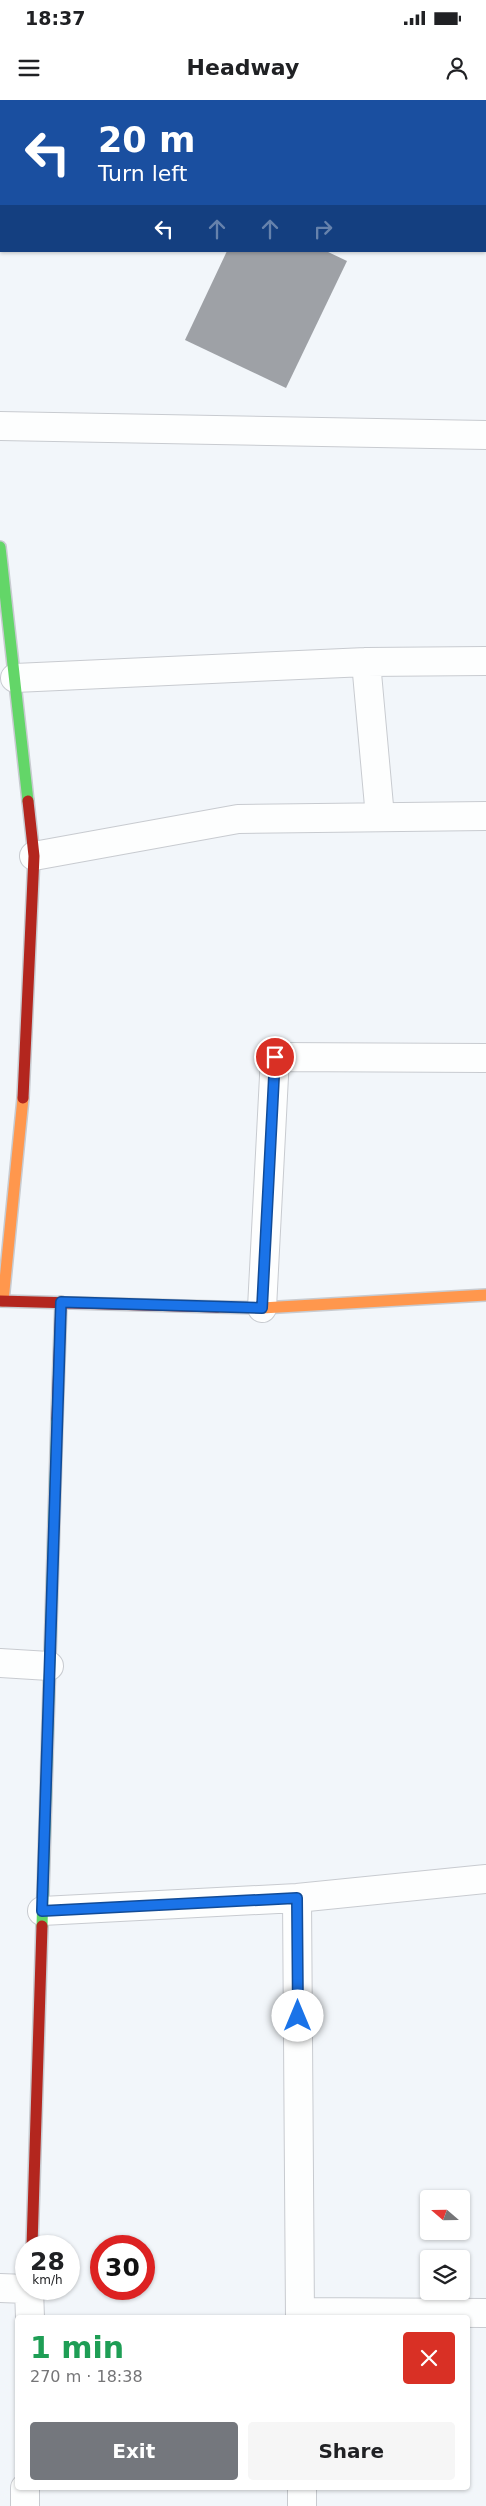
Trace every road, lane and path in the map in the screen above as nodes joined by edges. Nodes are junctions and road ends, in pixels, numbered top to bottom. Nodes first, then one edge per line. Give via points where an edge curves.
1 (0, 426) edge
2 (486, 435) edge
3 (0, 547) edge
4 (486, 661) edge
5 (366, 662) junction
6 (9, 665) edge
7 (486, 816) edge
8 (380, 817) junction
9 (34, 856) junction
10 (486, 1058) edge
11 (486, 1295) edge
12 (1, 1301) edge
13 (61, 1302) junction
14 (262, 1308) junction
15 (0, 1663) edge
16 (50, 1666) junction
17 (486, 1879) edge
18 (297, 1898) junction
19 (42, 1911) junction
20 (32, 2235) edge
21 (0, 2288) edge
22 (15, 2289) edge
23 (29, 2300) edge
24 (486, 2313) edge
25 (30, 2315) edge
26 (300, 2315) edge
27 (25, 2490) edge
28 (302, 2490) edge
29 (25, 2506) edge
30 (302, 2506) edge

1 - 2 street
3 - 6 street
4 - 5 street
5 - 6 street
5 - 8 street
6 - 9 street
7 - 8 street
8 - 9 street via 238,819
9 - 12 street via 23,1093
10 - 14 street via 275,1057
11 - 14 street
12 - 13 street
13 - 14 street
13 - 16 street
15 - 16 street
16 - 19 street
17 - 18 street
18 - 19 street
18 - 26 street
19 - 20 street
21 - 22 street
23 - 25 street
24 - 26 street
27 - 29 street
28 - 30 street

